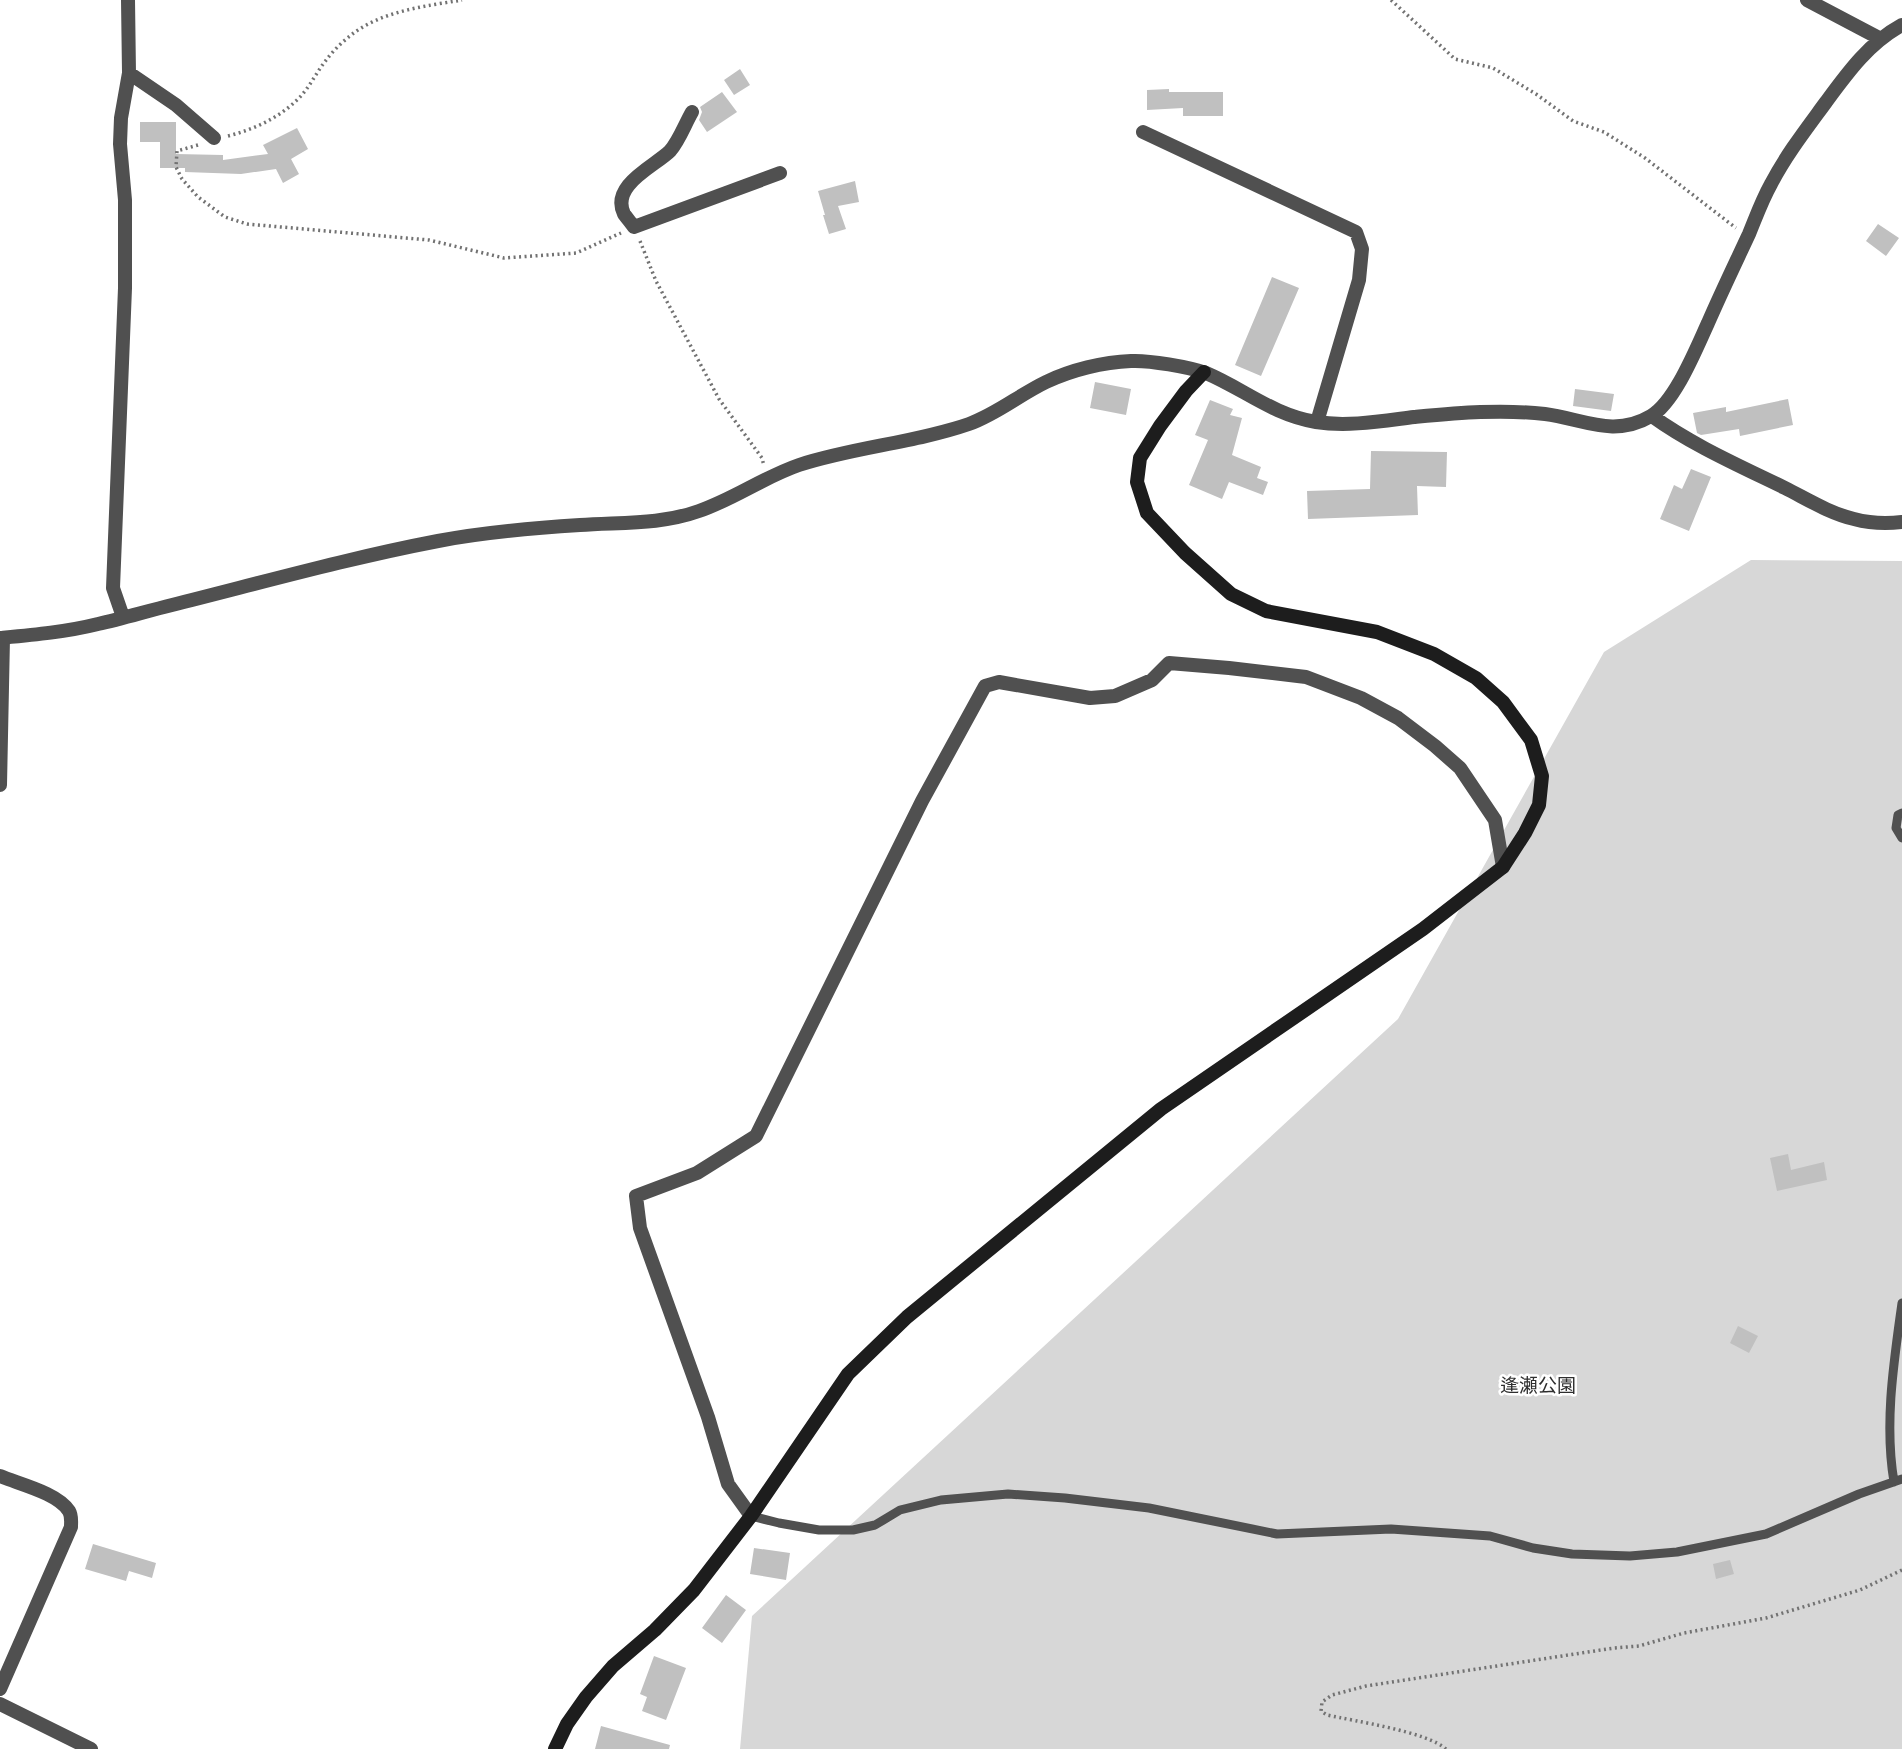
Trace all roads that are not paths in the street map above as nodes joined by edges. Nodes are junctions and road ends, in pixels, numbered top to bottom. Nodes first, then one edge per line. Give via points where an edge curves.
1 (128, 0) edge
2 (1807, 0) edge
3 (1902, 25) edge
4 (1879, 38) junction
5 (130, 73) junction
6 (692, 112) dead end
7 (1143, 132) dead end
8 (214, 138) road end
9 (780, 173) dead end
10 (1203, 372) junction
11 (1652, 416) junction
12 (1317, 422) junction
13 (1902, 522) edge
14 (123, 617) junction
15 (2, 638) edge
16 (0, 785) edge
17 (1902, 813) edge
18 (1902, 838) edge
19 (1503, 867) junction
20 (1902, 1303) edge
21 (0, 1476) edge
22 (1898, 1480) edge
23 (751, 1516) junction
24 (0, 1689) edge
25 (0, 1704) edge
26 (91, 1749) edge
27 (555, 1749) edge

1 - 5 street
2 - 4 street
3 - 4 street
4 - 11 street via 1846,74 1772,181 1691,359 1674,392
5 - 8 street
5 - 14 street via 120,144 125,288 113,588
6 - 9 street via 671,150 627,186 623,212 635,227
7 - 12 street via 1356,232 1362,249 1359,280
10 - 12 street via 1281,413
10 - 14 street via 1135,360 1078,370 1050,380 972,423 800,465 701,511 638,524 508,531 431,542
10 - 19 street via 1140,458 1137,482 1147,513 1231,594 1266,611 1377,632 1434,654 1476,678 1503,702 1531,740 1542,776 1539,805
11 - 12 street via 1611,427 1551,415 1497,411 1344,424
11 - 13 street via 1827,510 1868,522
14 - 15 street
15 - 16 street
17 - 18 lane via 1896,828
19 - 23 street via 1423,929 1161,1109 907,1317 848,1374
19 - 23 street via 1495,820 1460,768 1398,718 1306,677 1170,663 1152,680 1115,696 1090,698 999,682 985,686 922,801 756,1136 697,1172 636,1196 640,1228 728,1485
20 - 22 lane via 1890,1419 1891,1465
21 - 24 street via 52,1496 72,1518
22 - 23 lane via 1766,1534 1677,1552 1630,1556 1572,1555 1490,1536 1391,1529 1277,1534 1149,1508 1008,1494 941,1500 900,1510 875,1525 853,1530 819,1530
23 - 27 street via 694,1590 586,1697
25 - 26 street

